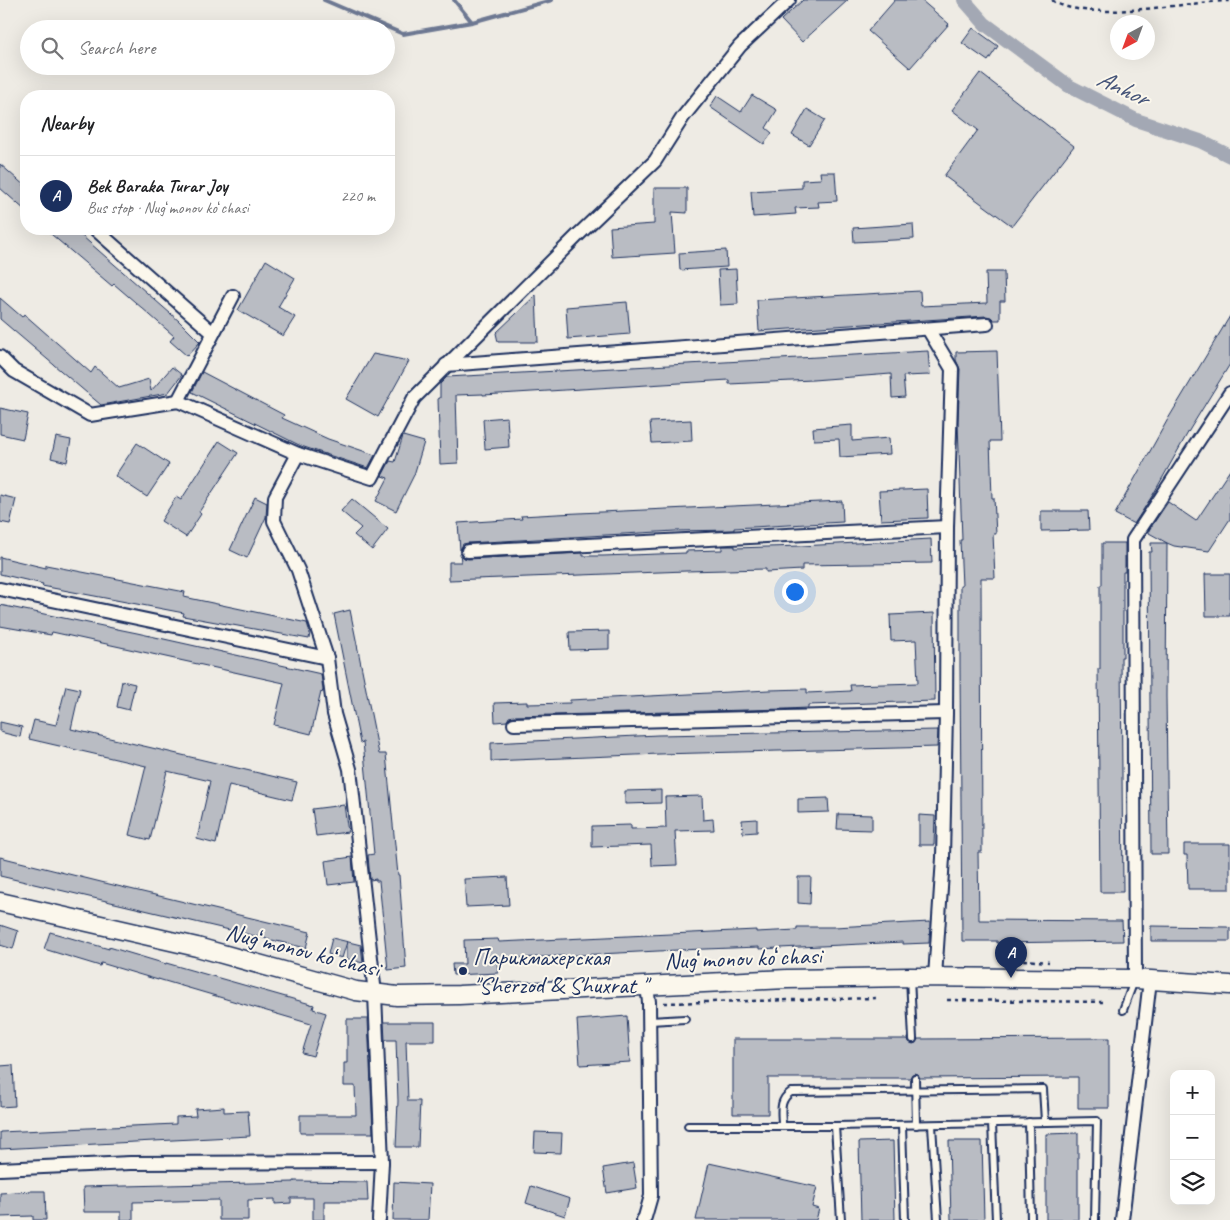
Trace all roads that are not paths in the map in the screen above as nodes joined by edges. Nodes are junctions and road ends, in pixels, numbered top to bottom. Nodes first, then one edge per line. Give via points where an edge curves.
1 (789, 0) edge
2 (102, 235) edge
3 (234, 296) dead end
4 (987, 324) dead end
5 (928, 329) junction
6 (213, 333) junction
7 (0, 357) edge
8 (446, 365) junction
9 (1230, 393) edge
10 (178, 401) junction
11 (298, 454) junction
12 (947, 527) junction
13 (468, 551) dead end
14 (0, 589) edge
15 (327, 658) junction
16 (946, 713) junction
17 (514, 724) dead end
18 (0, 902) edge
19 (910, 977) junction
20 (936, 977) junction
21 (1142, 979) junction
22 (1230, 985) edge
23 (647, 986) junction
24 (375, 994) junction
25 (1123, 1010) dead end
26 (685, 1019) dead end
27 (650, 1021) junction
28 (912, 1039) dead end
29 (914, 1078) dead end
30 (915, 1090) junction
31 (1045, 1121) junction
32 (1029, 1122) junction
33 (992, 1124) junction
34 (902, 1125) junction
35 (916, 1125) junction
36 (932, 1125) junction
37 (688, 1126) dead end
38 (782, 1126) junction
39 (835, 1126) junction
40 (382, 1162) junction
41 (0, 1169) edge
42 (379, 1220) edge
43 (643, 1220) edge
44 (841, 1220) edge
45 (904, 1220) edge
46 (938, 1220) edge
47 (996, 1220) edge
48 (1031, 1220) edge
49 (1095, 1220) edge
50 (1122, 1220) edge

1 - 8 street via 740,46 683,117 655,161
2 - 6 street
3 - 6 street
4 - 5 street
5 - 8 street
5 - 12 street via 952,369
6 - 10 street
7 - 10 street via 14,372 90,416
8 - 11 street via 414,398 372,478
9 - 21 street via 1132,540
10 - 11 street
11 - 15 street via 275,498 274,521 298,570
12 - 13 street
12 - 16 street
14 - 15 street
15 - 24 street via 334,714 350,769
16 - 17 street
16 - 20 street
18 - 24 main road, Nugʻmonov koʻchasi via 197,947
19 - 20 main road, Nugʻmonov koʻchasi
19 - 23 main road, Nugʻmonov koʻchasi
19 - 28 lane
20 - 21 main road, Nugʻmonov koʻchasi
21 - 22 main road, Nugʻmonov koʻchasi
21 - 25 lane
21 - 50 street
23 - 24 main road, Nugʻmonov koʻchasi via 419,996
23 - 27 street
24 - 40 street
26 - 27 lane
27 - 43 street via 651,1196
29 - 30 lane
30 - 31 lane via 1043,1089
30 - 35 lane
30 - 38 lane via 791,1092 784,1096
31 - 32 lane
31 - 49 lane via 1097,1121
32 - 33 lane
32 - 48 lane
33 - 36 lane
33 - 47 lane
34 - 35 lane
34 - 39 lane
34 - 45 lane
35 - 36 lane
36 - 46 lane
37 - 38 lane
38 - 39 lane
39 - 44 lane
40 - 41 street via 130,1162
40 - 42 street

